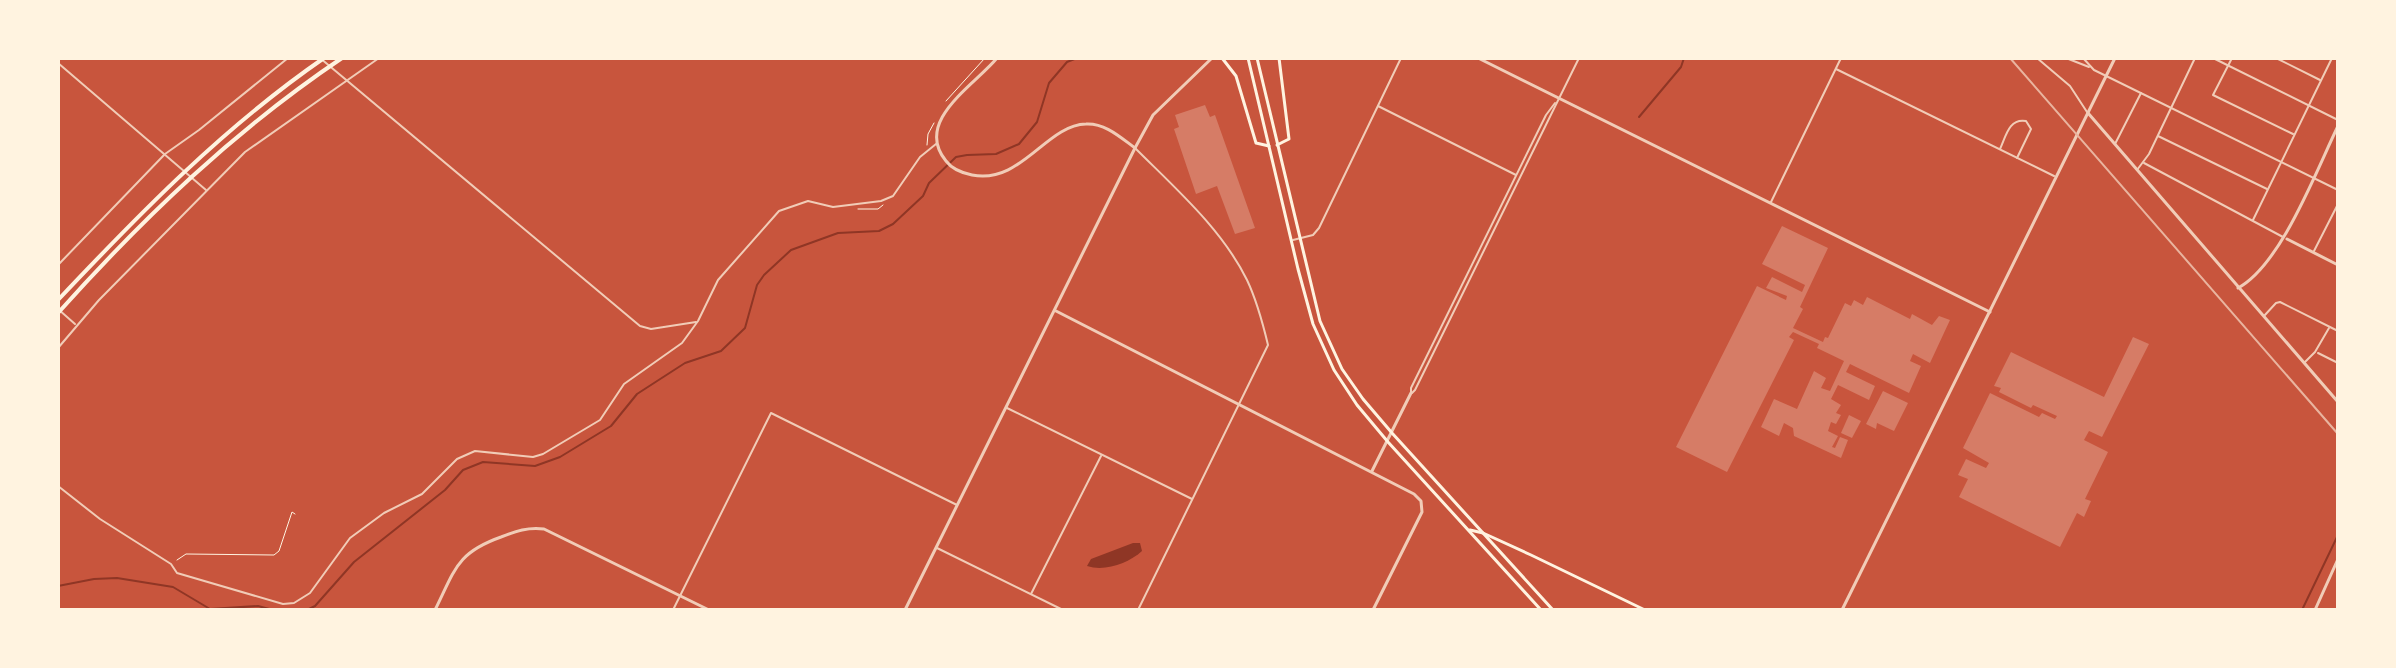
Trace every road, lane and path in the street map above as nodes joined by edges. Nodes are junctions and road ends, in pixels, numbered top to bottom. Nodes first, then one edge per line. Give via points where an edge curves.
1 (288, 58) edge
2 (322, 58) edge
3 (342, 58) edge
4 (379, 58) edge
5 (985, 58) edge
6 (997, 58) edge
7 (1212, 58) edge
8 (1222, 58) edge
9 (1248, 58) edge
10 (1257, 58) edge
11 (1279, 58) edge
12 (1401, 58) edge
13 (1478, 58) edge
14 (1579, 58) edge
15 (1841, 58) edge
16 (2037, 58) edge
17 (2066, 58) edge
18 (2083, 58) edge
19 (2115, 58) edge
20 (2195, 58) edge
21 (2213, 58) edge
22 (2232, 58) edge
23 (2276, 58) edge
24 (2332, 58) edge
25 (58, 63) edge
26 (2228, 65) junction
27 (2090, 67) junction
28 (1836, 69) junction
29 (2107, 75) junction
30 (2321, 80) junction
31 (348, 81) junction
32 (2141, 92) junction
33 (1558, 99) junction
34 (1378, 106) junction
35 (2309, 106) junction
36 (2171, 107) junction
37 (942, 110) dead end
38 (2088, 113) junction
39 (935, 122) dead end
40 (2338, 123) edge
41 (2294, 135) junction
42 (2158, 136) junction
43 (937, 144) junction
44 (1277, 145) junction
45 (2114, 145) junction
46 (1269, 146) junction
47 (1135, 148) junction
48 (2000, 150) junction
49 (926, 154) dead end
50 (166, 155) junction
51 (2017, 158) junction
52 (2281, 162) junction
53 (2144, 163) junction
54 (2137, 171) junction
55 (1518, 176) junction
56 (2056, 178) junction
57 (2313, 178) junction
58 (2268, 190) junction
59 (2338, 190) edge
60 (207, 191) junction
61 (888, 202) dead end
62 (1770, 203) junction
63 (2338, 204) edge
64 (854, 208) dead end
65 (2330, 219) junction
66 (2253, 220) junction
67 (2338, 223) edge
68 (2285, 238) junction
69 (1300, 239) junction
70 (1292, 240) junction
71 (2314, 252) junction
72 (58, 265) edge
73 (2338, 265) edge
74 (2238, 288) junction
75 (58, 300) edge
76 (58, 311) edge
77 (1055, 311) junction
78 (1990, 312) junction
79 (2263, 316) junction
80 (698, 321) junction
81 (76, 326) junction
82 (2329, 326) junction
83 (2338, 331) edge
84 (58, 348) edge
85 (2315, 352) junction
86 (2304, 363) junction
87 (2338, 363) edge
88 (1411, 393) joint
89 (2338, 402) edge
90 (1240, 404) junction
91 (1007, 408) junction
92 (1392, 433) junction
93 (1388, 442) junction
94 (1102, 455) junction
95 (1372, 471) junction
96 (58, 486) edge
97 (1193, 499) junction
98 (958, 506) junction
99 (295, 514) dead end
100 (1469, 530) junction
101 (1483, 533) junction
102 (937, 548) junction
103 (2338, 559) edge
104 (170, 564) dead end
105 (1031, 594) junction
106 (680, 596) junction
107 (435, 610) edge
108 (673, 610) edge
109 (709, 610) edge
110 (905, 610) edge
111 (1063, 610) edge
112 (1138, 610) edge
113 (1373, 610) edge
114 (1541, 610) edge
115 (1553, 610) edge
116 (1645, 610) edge
117 (1842, 610) edge
118 (2315, 610) edge

1 - 50 street
2 - 31 street
2 - 75 highway via 161,192
3 - 76 highway via 218,152
4 - 31 street
5 - 37 path
6 - 43 street via 942,116
7 - 47 street via 1153,115
8 - 46 main road via 1236,76 1256,143
9 - 46 main road
10 - 44 main road
11 - 44 main road via 1289,139
12 - 34 street
13 - 33 street
14 - 33 street
15 - 28 street
16 - 38 street via 2070,86
17 - 27 street
18 - 27 street
19 - 29 street
20 - 36 street
21 - 26 street
22 - 26 street
23 - 30 street
24 - 30 street
25 - 50 street
26 - 35 street
26 - 41 street via 2213,95
27 - 29 street
28 - 48 street
28 - 62 street
29 - 32 street
29 - 38 street
30 - 35 street
31 - 60 street via 245,152
31 - 80 street via 640,326
32 - 36 street
32 - 45 street
33 - 55 street
33 - 62 street
34 - 55 street
34 - 69 street via 1319,228
35 - 40 street
35 - 41 street
36 - 42 street
36 - 52 street
38 - 45 street
38 - 56 street
39 - 49 path
40 - 57 street
41 - 52 street
42 - 53 street
42 - 58 street
43 - 47 street via 950,167 977,176 996,175 1083,124 1105,127
43 - 80 street via 920,157 893,196 833,207 808,201 779,211 718,280
44 - 69 main road
45 - 54 street
46 - 70 main road
47 - 77 street
47 - 90 street via 1196,210 1247,279 1268,345
48 - 51 street
48 - 51 street via 2012,125 2026,121 2031,129
50 - 60 street
50 - 72 street
51 - 56 street
52 - 57 street
52 - 58 street
53 - 54 street
53 - 66 street
54 - 74 street
55 - 88 street
56 - 78 street
57 - 59 street
57 - 68 street
58 - 66 street
60 - 81 street
61 - 64 path via 878,209
62 - 78 street
63 - 65 street
65 - 67 street
65 - 71 street
66 - 68 street
68 - 71 street
68 - 74 street via 2263,269
69 - 70 street
69 - 92 main road via 1320,321 1342,369
70 - 93 main road via 1313,324 1334,370
71 - 73 street
74 - 79 street
76 - 81 street
77 - 90 street
77 - 91 street
78 - 117 street
79 - 82 street via 2280,302
79 - 86 street
80 - 96 street via 682,343 624,384 600,420 543,454 518,457 475,451 457,459 422,494 350,538 310,593 294,603 177,573
81 - 84 street
82 - 83 street
82 - 85 street
85 - 86 street
85 - 87 street
86 - 89 street
88 - 92 street
90 - 95 street
90 - 97 street
91 - 94 street
91 - 98 street
92 - 93 street
92 - 101 main road
93 - 95 street
93 - 100 main road
94 - 97 street
94 - 105 street
95 - 113 street via 1414,494 1422,512
97 - 112 street
98 - 102 street
98 - 106 street via 771,413
99 - 104 path via 274,555 186,554
100 - 101 main road
100 - 114 main road
101 - 115 main road
101 - 116 main road
102 - 105 street
102 - 110 street
103 - 118 street
105 - 111 street
106 - 107 street via 544,529 527,528 470,550
106 - 108 street
106 - 109 street

